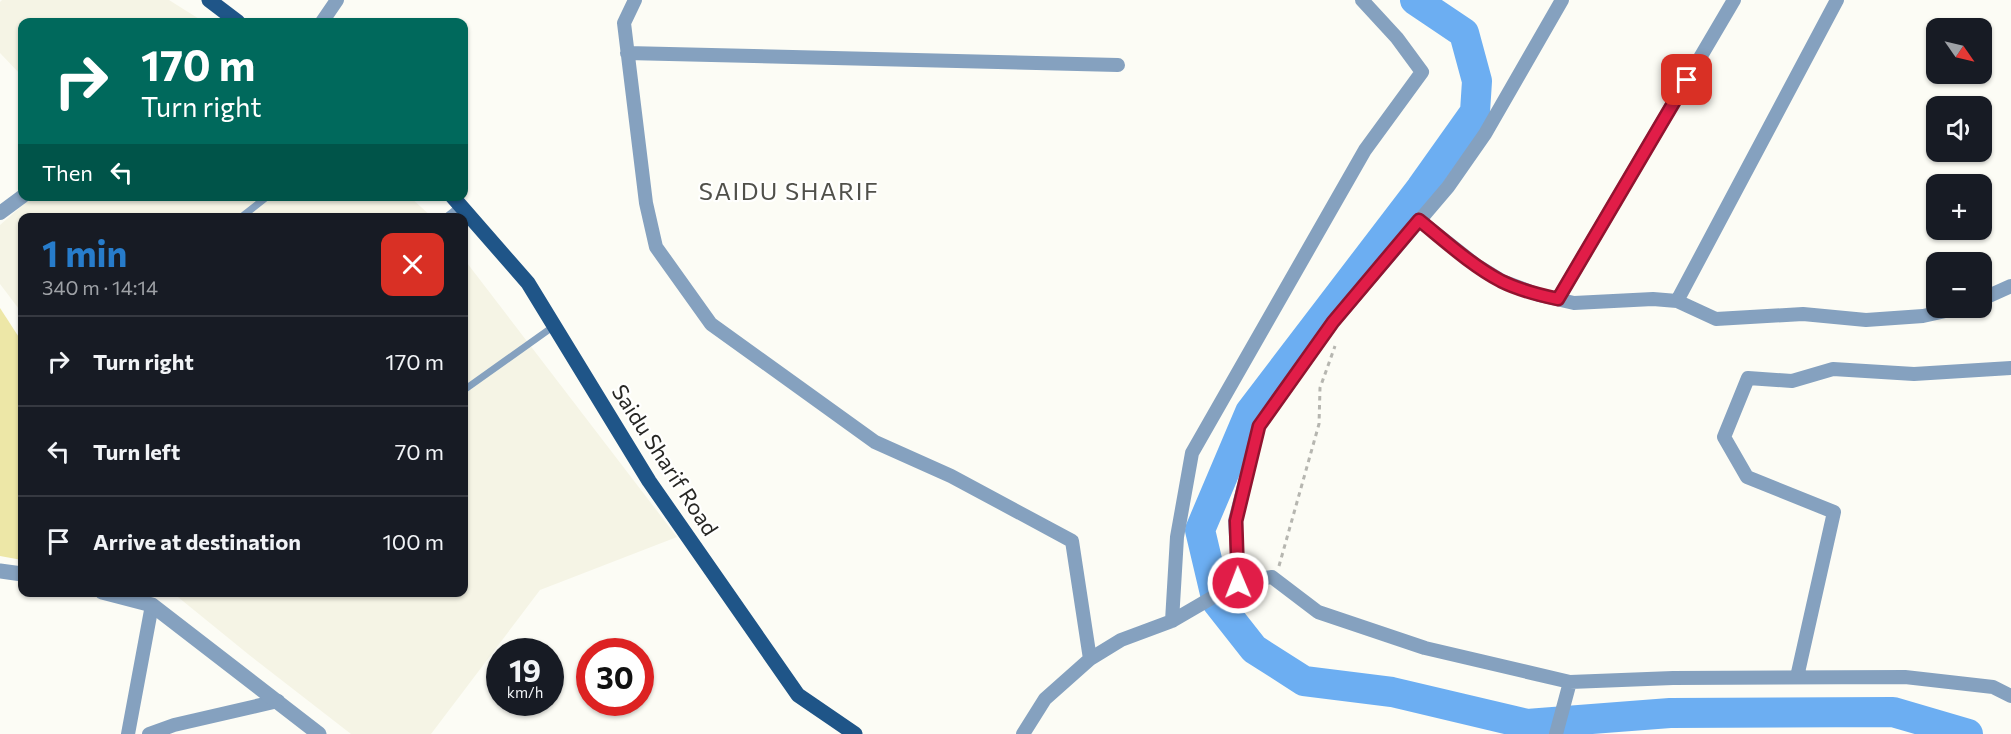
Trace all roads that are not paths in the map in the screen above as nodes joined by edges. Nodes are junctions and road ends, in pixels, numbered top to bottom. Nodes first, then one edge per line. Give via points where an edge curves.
1 (208, 0) edge
2 (337, 0) edge
3 (636, 0) edge
4 (1362, 0) edge
5 (1562, 0) edge
6 (1734, 0) edge
7 (1838, 0) edge
8 (233, 18) edge
9 (325, 18) edge
10 (627, 53) junction
11 (1118, 65) dead end
12 (18, 200) edge
13 (262, 201) edge
14 (456, 201) edge
15 (0, 213) edge
16 (246, 213) edge
17 (467, 213) edge
18 (468, 215) edge
19 (1419, 220) junction
20 (2011, 286) edge
21 (1992, 295) edge
22 (1558, 299) junction
23 (1677, 301) junction
24 (1926, 315) edge
25 (554, 326) junction
26 (2011, 368) edge
27 (468, 387) edge
28 (0, 571) edge
29 (18, 573) edge
30 (1239, 582) junction
31 (121, 597) edge
32 (152, 605) junction
33 (1173, 621) junction
34 (1090, 659) junction
35 (1797, 677) junction
36 (1570, 683) junction
37 (2011, 696) edge
38 (278, 701) junction
39 (837, 729) edge
40 (128, 734) edge
41 (149, 734) edge
42 (319, 734) edge
43 (855, 734) edge
44 (1023, 734) edge
45 (1556, 734) edge

1 - 8 main road
2 - 9 street
3 - 10 street via 624,22
4 - 33 street via 1422,72 1365,150 1192,453 1177,537
5 - 19 street via 1485,134
6 - 22 street
7 - 23 street
10 - 11 street
10 - 34 street via 646,203 656,247 711,324 875,442 951,476 1072,541
12 - 15 street
13 - 16 lane
14 - 17 main road, Saidu Sharif Road
18 - 25 main road, Saidu Sharif Road via 528,283
19 - 22 street via 1502,281
19 - 30 street via 1333,322 1259,426 1236,521
20 - 21 street
22 - 23 street via 1574,303
23 - 24 street via 1716,320 1803,314 1866,320
25 - 27 lane
25 - 39 main road, Saidu Sharif Road via 649,481 798,694
26 - 35 street via 1914,374 1833,369 1792,381 1749,378 1724,437 1747,477 1834,512
28 - 29 street
30 - 33 street
30 - 36 street via 1272,577 1318,612 1425,648
31 - 32 street
32 - 38 street
32 - 40 street
33 - 34 street via 1121,640
34 - 44 street via 1045,699
35 - 36 street
35 - 37 street via 1905,677 1993,687
36 - 45 street
38 - 41 street
38 - 42 street
39 - 43 main road, Saidu Sharif Road

